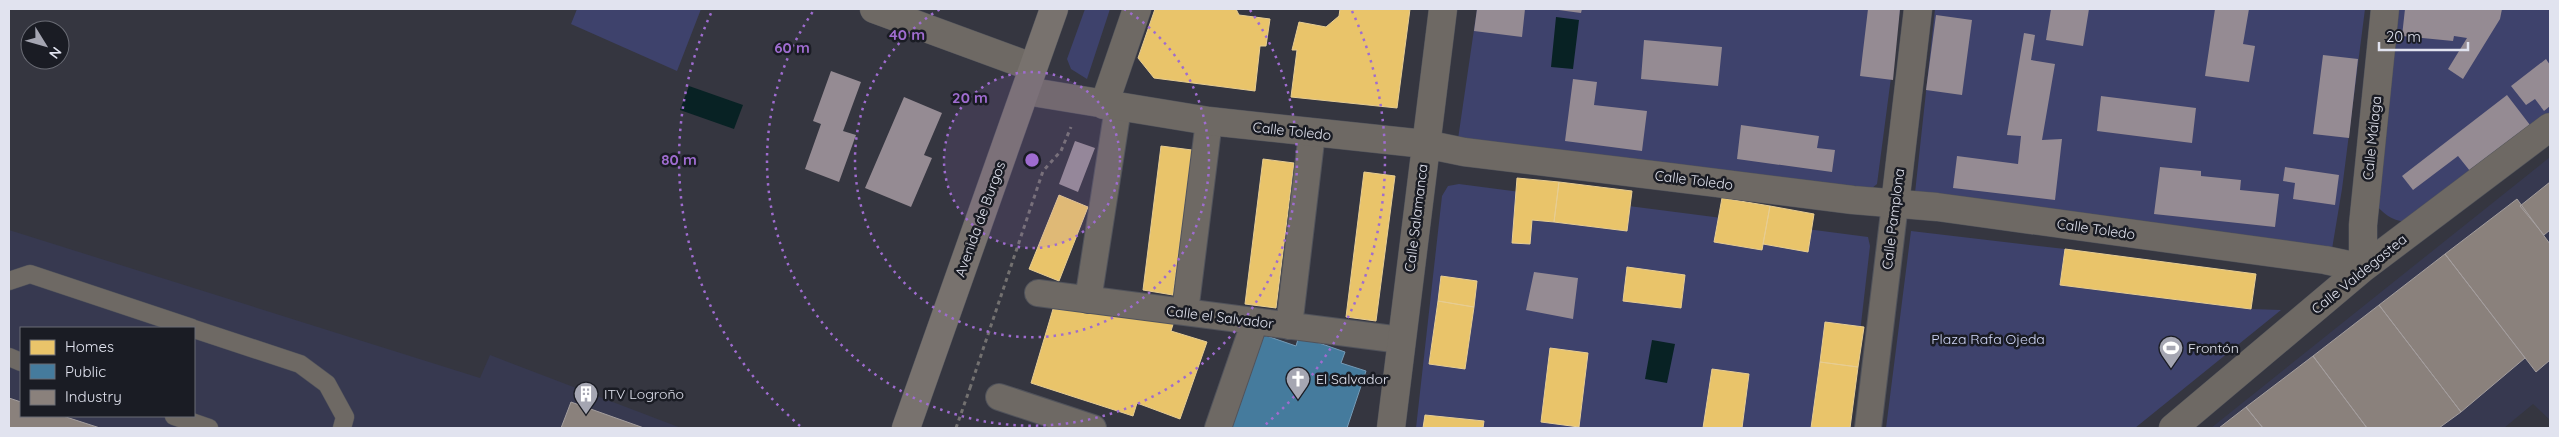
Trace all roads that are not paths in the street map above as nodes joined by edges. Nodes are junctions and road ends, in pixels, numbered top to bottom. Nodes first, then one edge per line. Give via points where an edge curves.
1 (874, 9) edge
2 (1054, 9) edge
3 (1137, 9) edge
4 (1443, 9) edge
5 (1918, 9) edge
6 (2385, 9) edge
7 (1029, 79) junction
8 (1101, 105) junction
9 (1209, 121) junction
10 (2550, 127) edge
11 (1312, 133) junction
12 (1425, 144) junction
13 (1895, 204) junction
14 (2363, 268) junction
15 (9, 281) edge
16 (1038, 293) dead end
17 (1088, 300) junction
18 (1185, 312) junction
19 (1254, 321) junction
20 (1289, 326) junction
21 (187, 327) edge
22 (195, 330) edge
23 (1401, 340) junction
24 (1000, 397) dead end
25 (177, 417) edge
26 (209, 428) edge
27 (342, 428) edge
28 (906, 428) edge
29 (1093, 428) edge
30 (1218, 428) edge
31 (1392, 428) edge
32 (1868, 428) edge
33 (2173, 428) edge

1 - 7 street, Calle Toledo
2 - 7 main road, Avenida de Burgos
3 - 8 street
4 - 12 street, Calle Salamanca
5 - 13 street, Calle Pamplona
6 - 14 street, Calle Málaga via 2363,225
7 - 8 street, Calle Toledo
7 - 28 main road, Avenida de Burgos
8 - 9 street, Calle Toledo
8 - 17 street
9 - 11 street, Calle Toledo
9 - 18 street
10 - 14 street, Calle Valdegastea
11 - 12 street, Calle Toledo
11 - 20 street
12 - 13 street, Calle Toledo
12 - 23 street, Calle Salamanca
13 - 14 street, Calle Toledo via 2325,260
13 - 32 street, Calle Pamplona
14 - 33 street, Calle Valdegastea
15 - 21 lane via 30,274
16 - 17 street, Calle el Salvador
17 - 18 street, Calle el Salvador
18 - 19 street, Calle el Salvador
19 - 20 street, Calle el Salvador
19 - 30 street
20 - 23 street, Calle el Salvador
22 - 27 lane via 300,364 327,384 345,417
23 - 31 street, Calle Salamanca
24 - 29 street
25 - 26 lane

